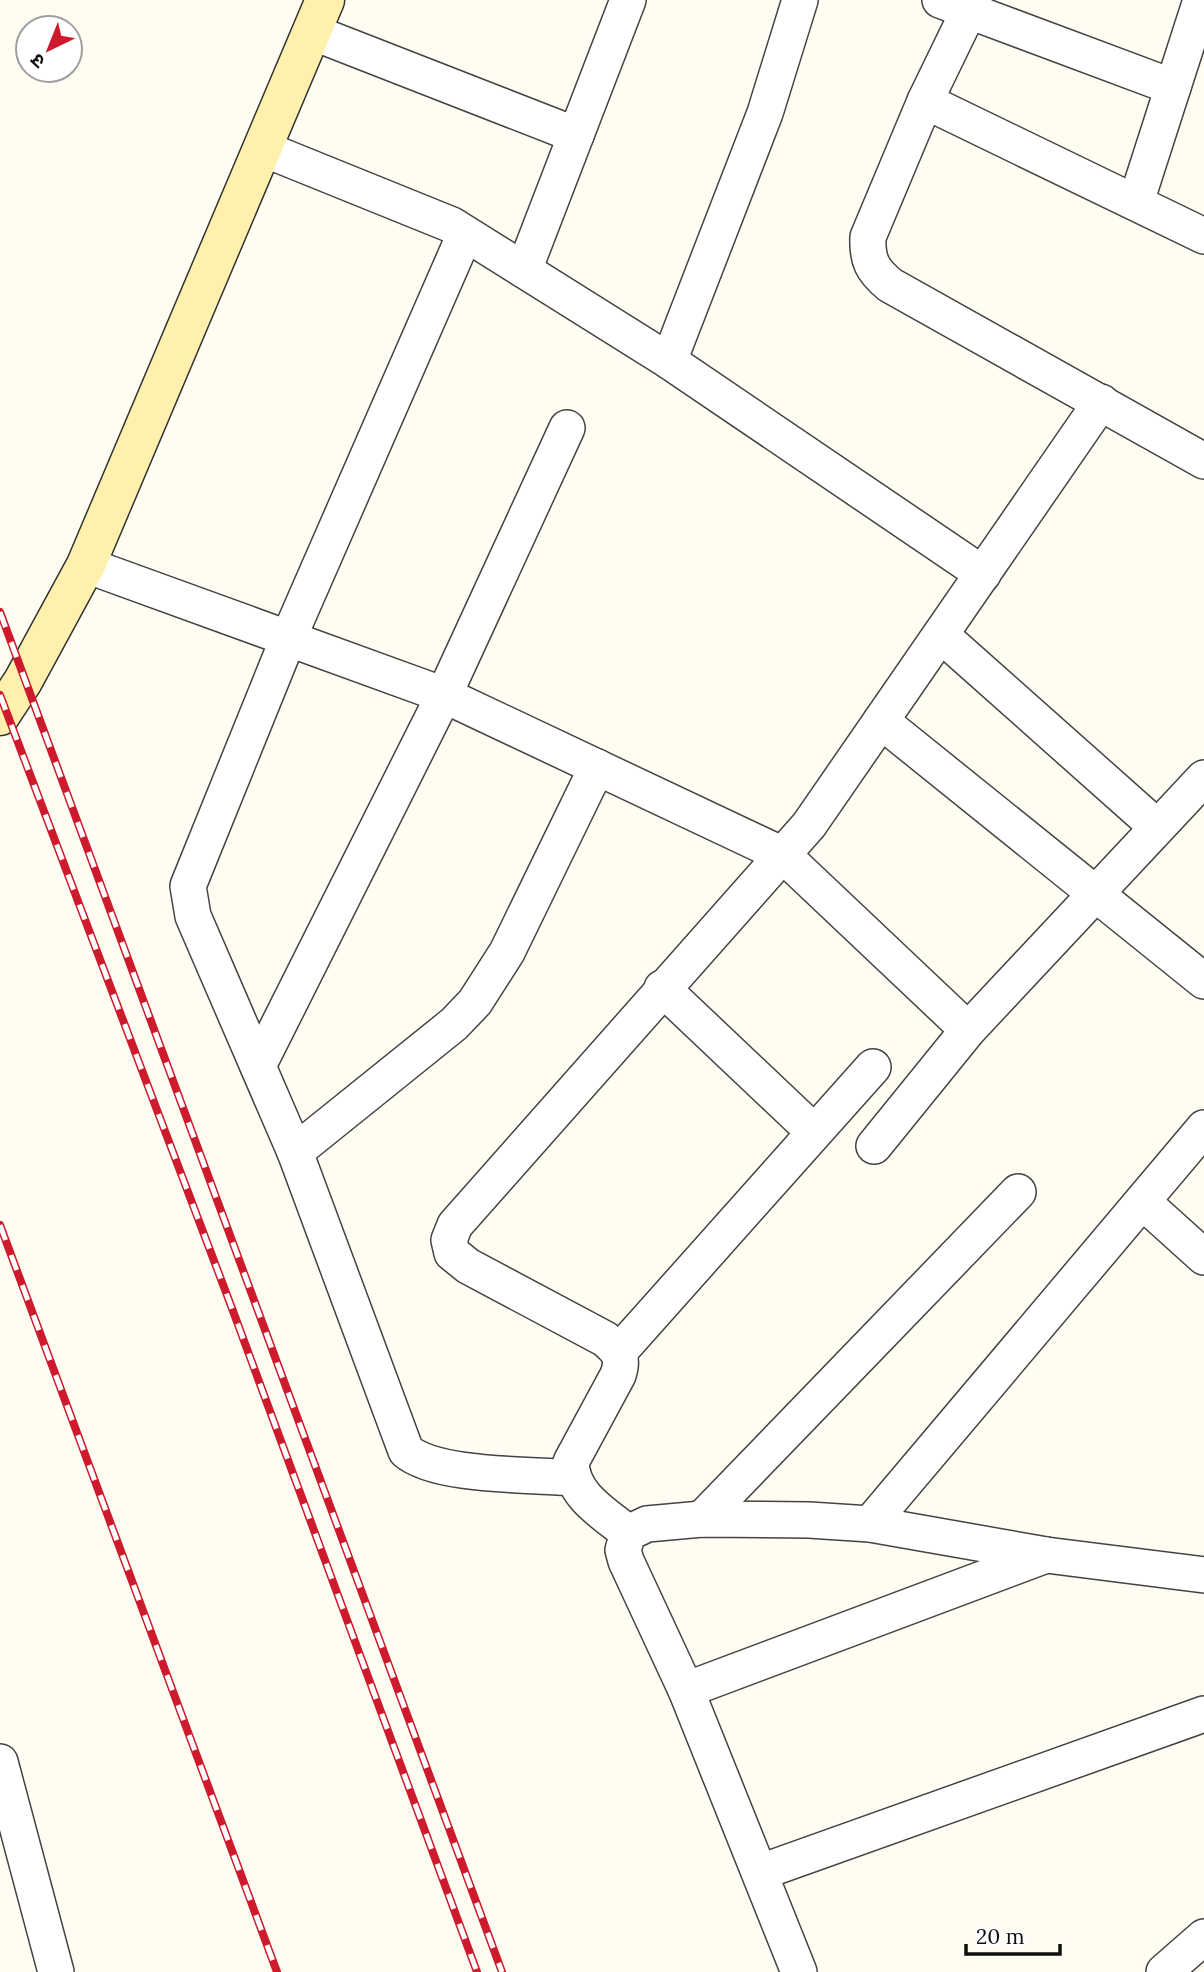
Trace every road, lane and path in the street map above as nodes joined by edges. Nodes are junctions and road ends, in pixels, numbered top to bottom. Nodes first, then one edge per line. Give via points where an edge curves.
1 (628, 0) edge
2 (800, 0) edge
3 (1201, 0) edge
4 (961, 4) edge
5 (318, 16) edge
6 (1173, 87) junction
7 (925, 102) junction
8 (576, 135) junction
9 (264, 149) junction
10 (1136, 202) junction
11 (465, 233) junction
12 (1204, 236) edge
13 (524, 270) junction
14 (668, 361) junction
15 (1101, 402) junction
16 (566, 428) dead end
17 (1204, 461) edge
18 (86, 565) junction
19 (983, 573) junction
20 (941, 635) junction
21 (288, 639) junction
22 (444, 695) junction
23 (0, 716) edge
24 (881, 721) junction
25 (597, 767) junction
26 (1204, 778) edge
27 (1157, 827) junction
28 (783, 855) junction
29 (1096, 896) junction
30 (1204, 981) edge
31 (662, 988) junction
32 (968, 1030) junction
33 (258, 1066) junction
34 (873, 1067) dead end
35 (1204, 1128) edge
36 (813, 1131) junction
37 (874, 1146) dead end
38 (295, 1152) junction
39 (1018, 1192) dead end
40 (1143, 1202) junction
41 (1204, 1257) edge
42 (619, 1352) junction
43 (572, 1478) junction
44 (702, 1519) junction
45 (870, 1524) junction
46 (628, 1533) junction
47 (1046, 1555) junction
48 (1204, 1575) edge
49 (685, 1690) junction
50 (1204, 1714) edge
51 (0, 1762) edge
52 (761, 1872) junction
53 (1204, 1937) edge
54 (56, 1972) edge
55 (799, 1972) edge
56 (1164, 1972) edge

1 - 8 street
2 - 14 street via 765,113
3 - 6 street
4 - 6 street
4 - 7 street
5 - 8 street
5 - 9 street
6 - 10 street
7 - 10 street
7 - 15 street via 868,237 867,259 890,285
8 - 13 street
9 - 11 street
9 - 18 street
10 - 12 street
11 - 13 street
11 - 21 street
13 - 14 street
14 - 19 street
15 - 17 street
15 - 19 street
16 - 22 street
18 - 21 street
18 - 23 street
19 - 20 street
20 - 24 street
20 - 27 street
21 - 22 street
21 - 33 street via 188,886 193,916
22 - 25 street
22 - 33 street
24 - 28 street
24 - 29 street
25 - 28 street
25 - 38 street via 507,952 475,1002
26 - 27 street
27 - 29 street
28 - 31 street
28 - 32 street
29 - 30 street
29 - 32 street
31 - 36 street
31 - 42 street via 455,1225 449,1240 452,1253 468,1266 605,1339
32 - 37 street
33 - 38 street
34 - 36 street
35 - 40 street
36 - 42 street
38 - 43 street via 406,1451 426,1464 447,1468
39 - 44 street
40 - 41 street
40 - 45 street
42 - 43 street via 618,1374 571,1462
43 - 46 street via 579,1492
44 - 45 street
44 - 46 street via 647,1524
45 - 47 street
46 - 49 street via 623,1550 626,1561
47 - 48 street
47 - 49 street
49 - 52 street
50 - 52 street
51 - 54 street
52 - 55 street
53 - 56 street

